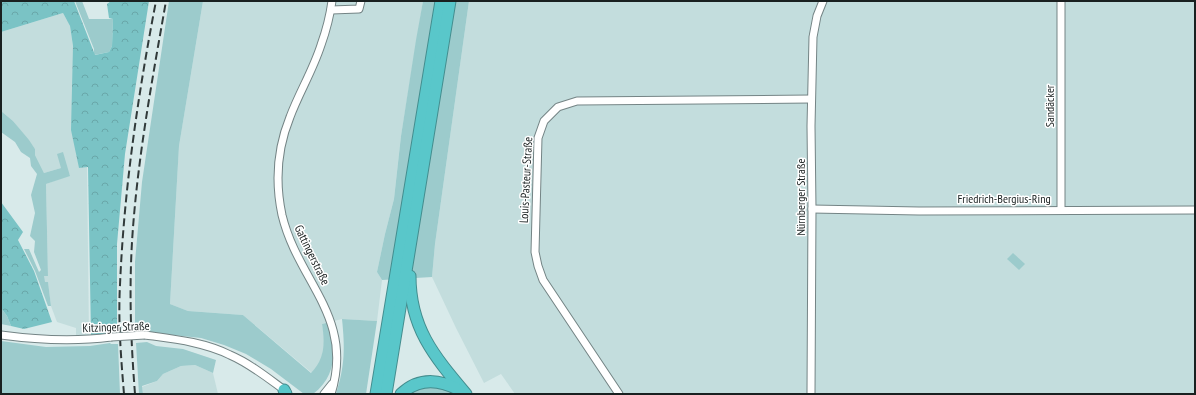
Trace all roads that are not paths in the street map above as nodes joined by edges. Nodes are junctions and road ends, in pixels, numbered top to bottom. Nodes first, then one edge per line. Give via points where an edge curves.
1 (332, 1) edge
2 (441, 1) edge
3 (450, 1) edge
4 (823, 1) edge
5 (1061, 1) edge
6 (360, 5) edge
7 (331, 10) junction
8 (811, 99) junction
9 (812, 209) junction
10 (1061, 210) junction
11 (1195, 210) edge
12 (410, 249) junction
13 (1, 335) edge
14 (334, 381) junction
15 (286, 393) edge
16 (324, 394) edge
17 (331, 394) edge
18 (376, 394) edge
19 (386, 394) edge
20 (401, 394) edge
21 (466, 394) edge
22 (619, 394) edge
23 (811, 394) edge

1 - 7 street, Gattingerstraße
2 - 18 highway
3 - 12 highway
4 - 8 street, Nürnberger Straße via 813,37
5 - 10 street, Sandäcker
6 - 7 street
7 - 14 street, Gattingerstraße via 321,46 289,118 278,163 277,188 287,231 328,312 335,334 337,353
8 - 9 street, Nürnberger Straße
8 - 22 street, Louis-Pasteur-Straße via 577,100 558,107 544,121 538,138 537,160 535,252 538,266 543,280
9 - 10 street, Friedrich-Bergius-Ring
9 - 23 street, Nürnberger Straße
10 - 11 street, Friedrich-Bergius-Ring
12 - 19 highway
12 - 21 highway via 410,284 420,329 432,351
13 - 15 street, Kitzinger Straße, bridge via 48,340 145,336 186,341 229,354 251,366
14 - 16 street
14 - 17 street, Gattingerstraße
20 - 21 highway via 422,382 443,383

